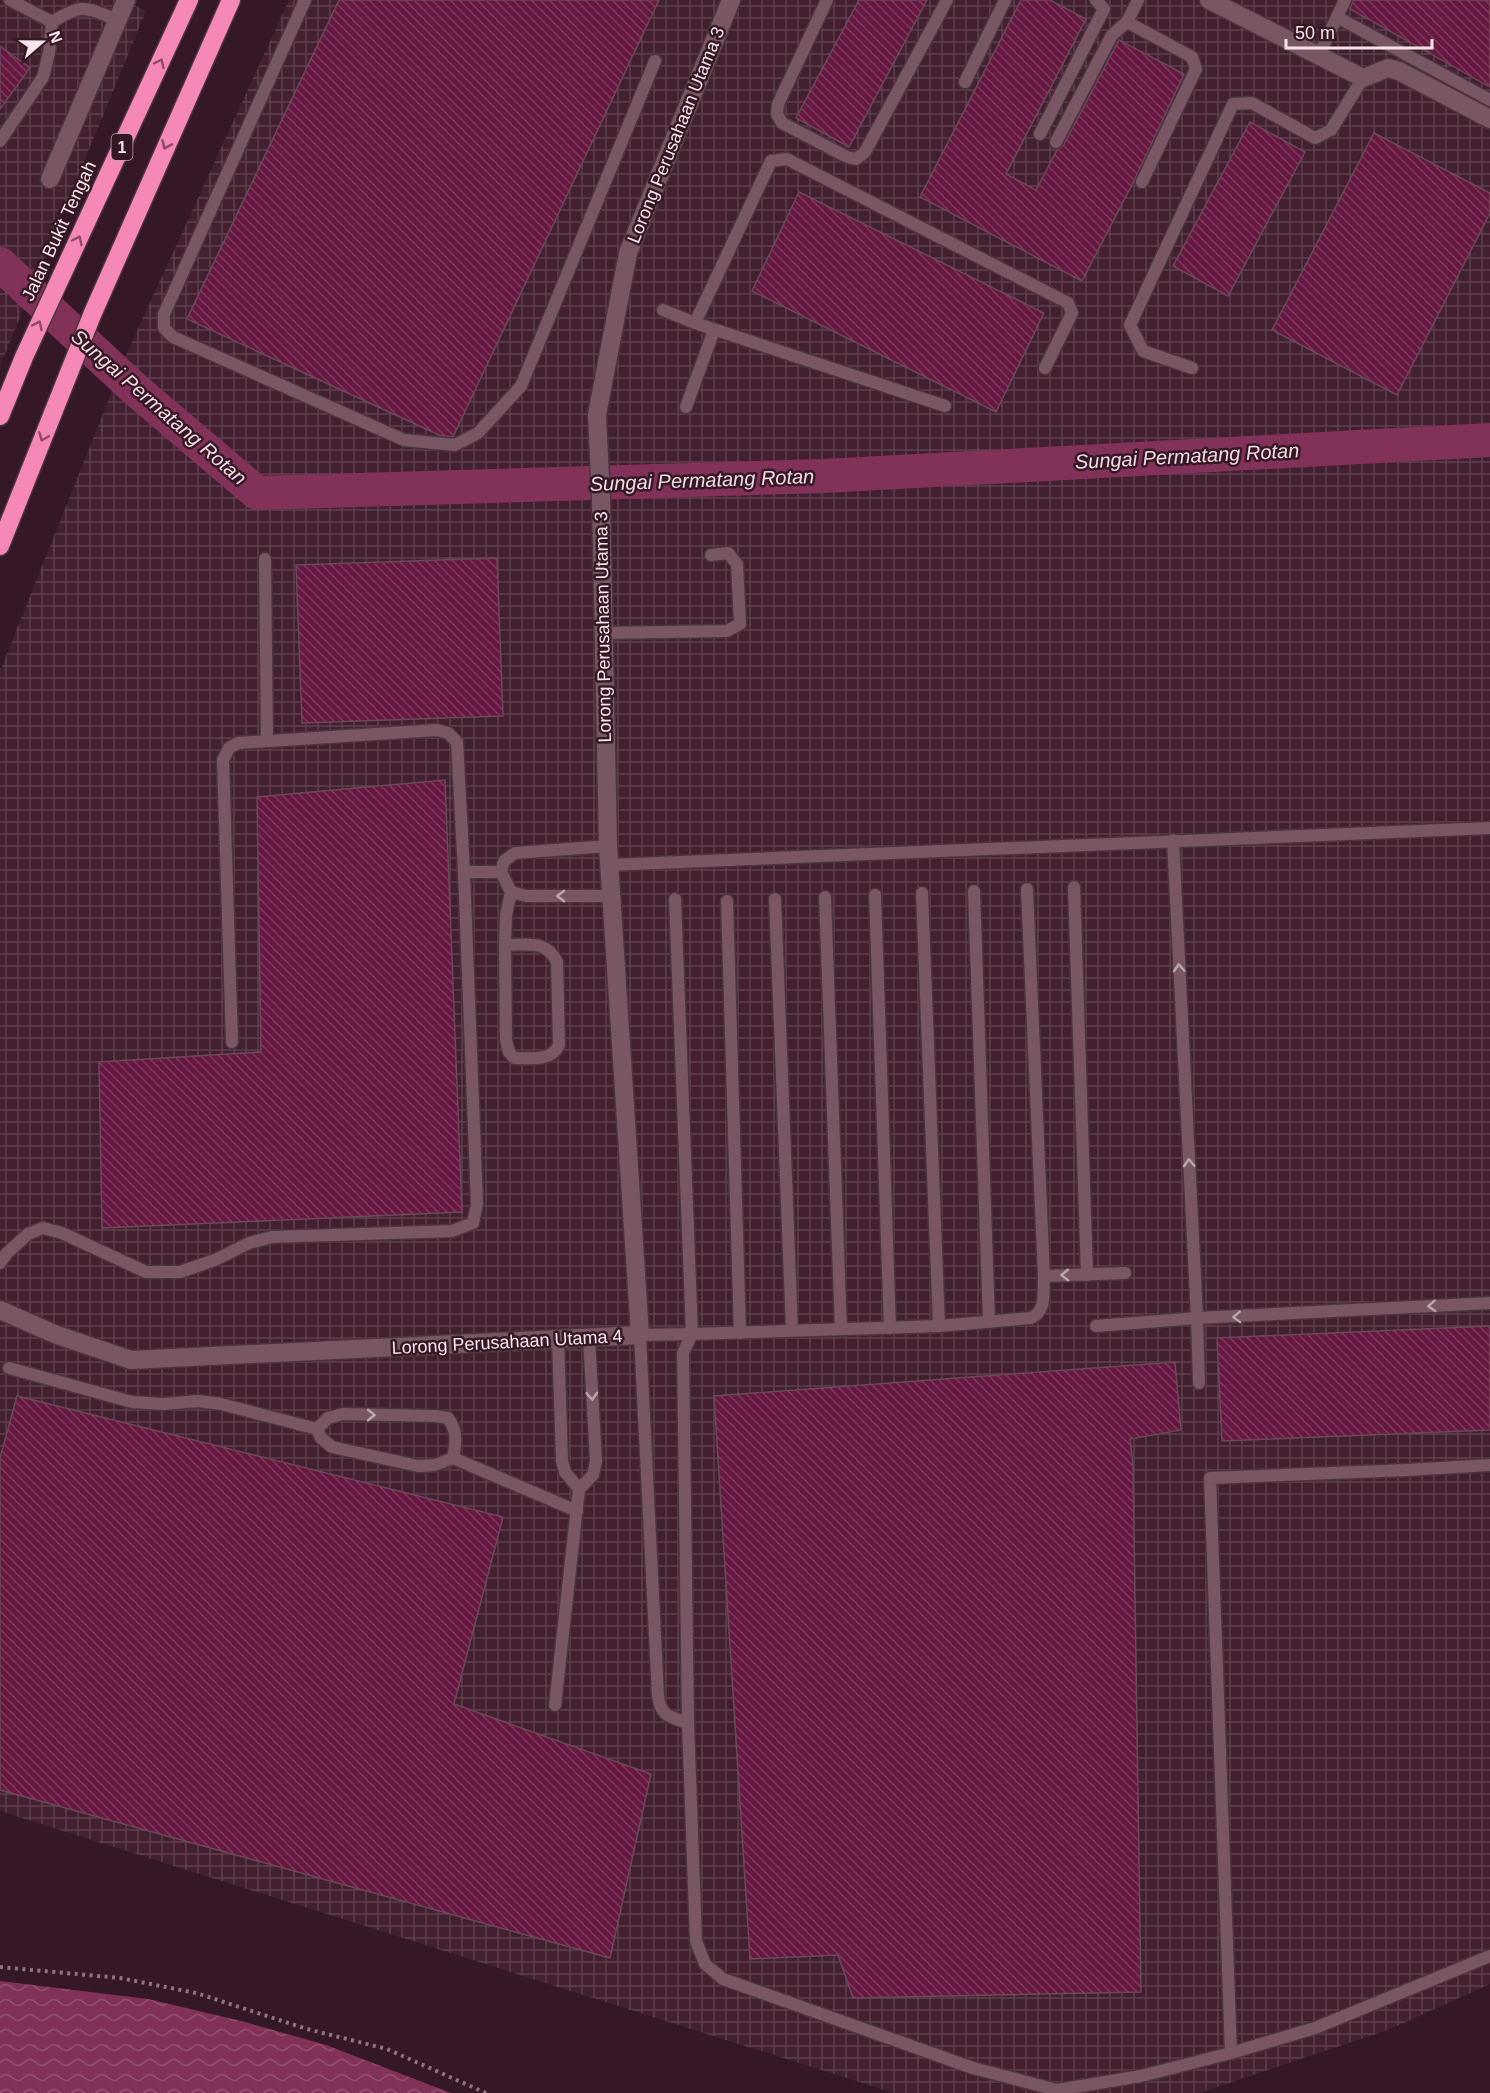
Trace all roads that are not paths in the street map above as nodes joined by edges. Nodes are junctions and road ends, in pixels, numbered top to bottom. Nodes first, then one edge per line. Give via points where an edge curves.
1 (10, 0) edge
2 (126, 0) edge
3 (189, 0) edge
4 (231, 0) edge
5 (239, 0) edge
6 (305, 0) edge
7 (730, 0) edge
8 (827, 0) edge
9 (947, 0) edge
10 (1005, 0) edge
11 (1096, 0) edge
12 (1138, 0) edge
13 (1209, 0) edge
14 (1345, 0) edge
15 (1337, 17) junction
16 (117, 20) junction
17 (52, 22) junction
18 (1127, 22) junction
19 (206, 53) junction
20 (1319, 56) junction
21 (655, 61) dead end
22 (1363, 78) junction
23 (965, 82) dead end
24 (1490, 100) edge
25 (1490, 119) edge
26 (1040, 134) dead end
27 (0, 141) edge
28 (1056, 142) dead end
29 (50, 179) dead end
30 (1142, 182) dead end
31 (663, 310) dead end
32 (695, 323) junction
33 (714, 330) junction
34 (1045, 368) dead end
35 (1192, 368) dead end
36 (945, 406) dead end
37 (686, 407) dead end
38 (0, 414) edge
39 (0, 546) edge
40 (711, 555) dead end
41 (265, 559) dead end
42 (603, 633) junction
43 (267, 741) junction
44 (1490, 828) edge
45 (1173, 840) junction
46 (608, 846) junction
47 (464, 872) junction
48 (501, 872) junction
49 (610, 881) junction
50 (1074, 887) dead end
51 (1027, 889) dead end
52 (975, 891) dead end
53 (511, 892) junction
54 (922, 893) dead end
55 (875, 895) dead end
56 (825, 897) dead end
57 (675, 899) dead end
58 (775, 899) dead end
59 (727, 901) dead end
60 (505, 945) junction
61 (232, 1042) dead end
62 (0, 1263) edge
63 (1125, 1273) dead end
64 (1087, 1275) junction
65 (1044, 1276) junction
66 (1490, 1303) edge
67 (0, 1310) edge
68 (1197, 1318) junction
69 (989, 1322) junction
70 (939, 1326) junction
71 (1096, 1326) dead end
72 (890, 1328) junction
73 (841, 1329) junction
74 (792, 1330) junction
75 (740, 1333) junction
76 (692, 1334) junction
77 (640, 1335) junction
78 (589, 1338) junction
79 (558, 1339) junction
80 (9, 1368) dead end
81 (1199, 1383) dead end
82 (317, 1429) junction
83 (453, 1458) junction
84 (1490, 1465) edge
85 (579, 1489) junction
86 (577, 1511) junction
87 (555, 1705) dead end
88 (688, 1722) junction
89 (1490, 1956) edge
90 (1231, 2053) junction

1 - 17 lane
2 - 16 street
38 -> 3 highway, Jalan Bukit Tengah / 1
4 - 19 highway, 1
5 - 19 highway
6 - 21 lane via 164,314 164,328 173,337 404,440 454,445 478,433 521,386
7 - 42 street, Lorong Perusahaan Utama 3 via 628,253 597,415
8 - 9 lane via 778,104 777,114 782,123 847,158 856,159 865,152
10 - 23 lane
11 - 26 lane via 1104,9
12 - 18 lane
13 - 20 street
14 - 15 lane
15 - 20 lane
15 - 24 lane
16 - 17 lane via 87,8 73,9
16 - 29 street
17 - 27 lane via 43,77
18 - 28 lane via 1112,35
18 - 30 lane via 1192,57 1196,69
19 -> 39 highway, 1 via 92,315
20 - 22 street
22 - 25 street via 1388,68 1399,71
22 - 35 lane via 1331,130 1315,138 1252,103 1233,104 1130,325 1143,351
31 - 32 lane
32 - 33 lane
32 - 34 lane via 771,161 787,159 1068,303 1072,313
33 - 36 lane
33 - 37 lane
40 - 42 lane via 728,554 737,564 740,624 727,631
41 - 43 lane
42 - 46 street, Lorong Perusahaan Utama 3
43 - 47 lane via 437,730 448,733 457,742
43 - 61 lane via 238,743 229,748 223,760
44 - 45 lane
45 - 49 lane
68 -> 45 lane
46 - 48 lane via 515,853 504,861
46 - 49 street, Lorong Perusahaan Utama 3
47 - 48 lane
47 - 62 lane via 477,1204 473,1223 452,1231 272,1237 180,1272 146,1272 44,1228 28,1234
48 - 53 lane
49 -> 53 lane via 526,896
49 - 77 street, Lorong Perusahaan Utama 4
50 - 64 lane
51 - 65 lane
52 - 69 lane
53 - 60 lane
54 - 70 lane
55 - 72 lane
56 - 73 lane
57 - 76 lane
58 - 74 lane
59 - 75 lane
60 - 60 lane via 509,1052 514,1058 546,1057 559,1046 557,962 542,945
63 - 64 lane
64 -> 65 lane
65 - 69 lane via 1042,1309 1038,1315
66 -> 68 lane
67 - 79 street, Lorong Perusahaan Utama 4 via 57,1335 131,1360
68 - 71 lane
68 - 81 lane
69 - 70 lane
70 - 72 lane
72 - 73 lane
73 - 74 lane
74 - 75 lane
75 - 76 lane
76 - 77 lane
76 - 88 lane via 682,1353
77 - 78 street, Lorong Perusahaan Utama 4
77 - 88 lane via 658,1696 667,1716
78 - 79 street, Lorong Perusahaan Utama 4
78 -> 85 lane via 596,1461 593,1475
79 - 85 lane via 562,1461 565,1472
80 - 82 lane via 132,1402 221,1404
82 - 83 lane via 332,1447 418,1466
82 -> 83 lane via 328,1418 343,1414 448,1418 456,1429
83 - 86 lane
84 - 90 lane via 1210,1478
85 - 86 lane
86 - 87 lane
88 - 90 lane via 696,1941 705,1964 723,1979 973,2068 1057,2090 1141,2076
89 - 90 lane via 1315,2028

